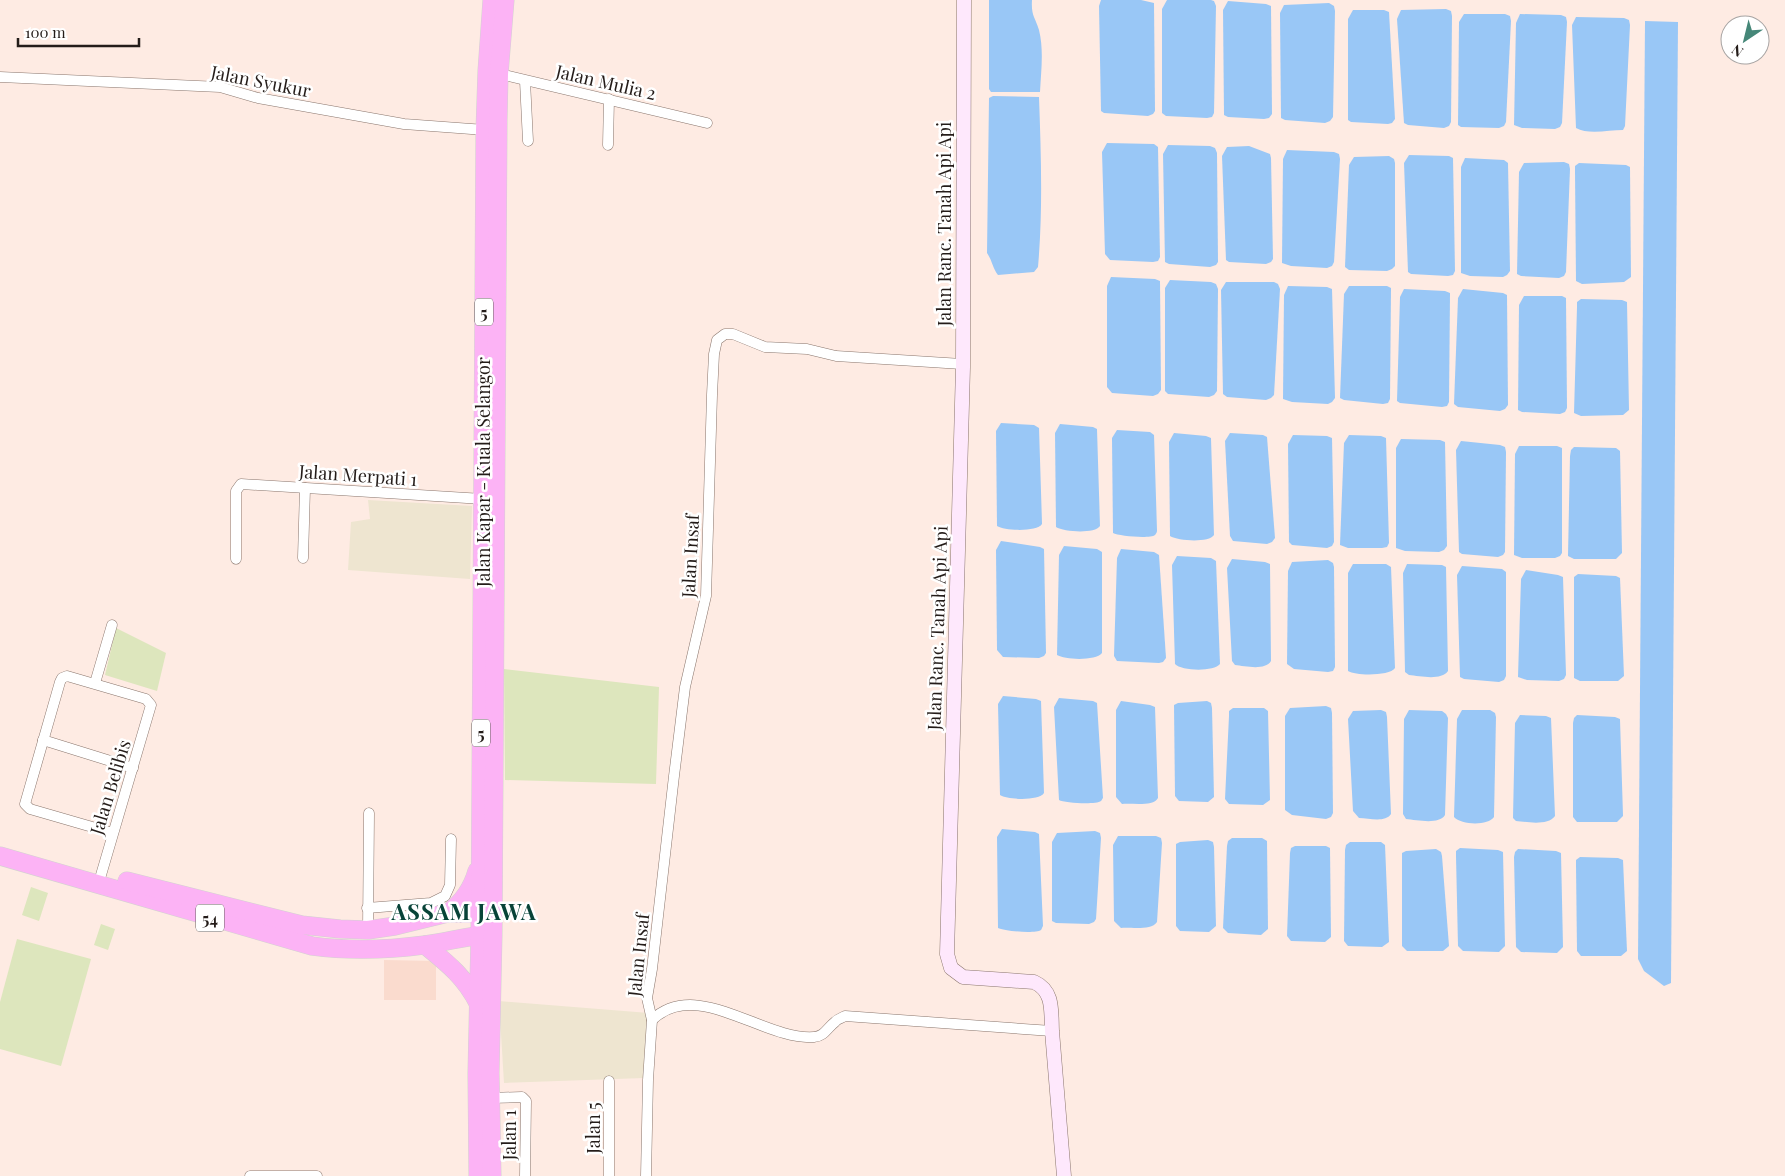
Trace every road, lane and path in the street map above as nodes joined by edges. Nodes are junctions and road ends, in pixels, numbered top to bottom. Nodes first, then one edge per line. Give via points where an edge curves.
1 (492, 0) edge
2 (505, 0) edge
3 (964, 0) edge
4 (493, 73) junction
5 (0, 77) edge
6 (525, 81) junction
7 (609, 99) junction
8 (707, 123) dead end
9 (485, 130) junction
10 (528, 141) dead end
11 (608, 145) dead end
12 (962, 364) junction
13 (305, 488) junction
14 (483, 498) junction
15 (303, 558) dead end
16 (236, 559) dead end
17 (112, 625) dead end
18 (95, 683) junction
19 (44, 740) junction
20 (133, 768) junction
21 (368, 813) dead end
22 (113, 833) junction
23 (451, 839) dead end
24 (0, 846) edge
25 (0, 856) edge
26 (480, 856) junction
27 (101, 875) junction
28 (367, 908) junction
29 (488, 910) junction
30 (448, 913) junction
31 (368, 930) junction
32 (484, 938) junction
33 (425, 945) junction
34 (478, 1004) junction
35 (652, 1020) junction
36 (1052, 1031) junction
37 (609, 1081) dead end
38 (490, 1098) junction
39 (250, 1176) edge
40 (317, 1176) edge
41 (478, 1176) edge
42 (492, 1176) edge
43 (526, 1176) edge
44 (609, 1176) edge
45 (646, 1176) edge
46 (1064, 1176) edge

1 - 4 highway, Jalan Kapar - Kuala Selangor / 5
2 - 4 highway, Jalan Kapar - Kuala Selangor / 5
3 - 12 street, Jalan Ranc. Tanah Api Api
4 - 6 street, Jalan Mulia 2
4 - 9 highway, Jalan Kapar - Kuala Selangor / 5
4 - 29 highway, Jalan Kapar - Kuala Selangor / 5
5 - 9 street, Jalan Syukur via 220,87 258,98 404,124
6 - 7 street, Jalan Mulia 2
6 - 10 street
7 - 8 street, Jalan Mulia 2
7 - 11 street
9 - 14 highway, Jalan Kapar - Kuala Selangor / 5
12 - 35 street, Jalan Insaf via 770,348 733,334 725,334 717,340 712,395 706,596 685,687 648,986
12 - 36 street, Jalan Ranc. Tanah Api Api via 946,954 951,968 963,977 1040,985 1050,1000
13 - 14 street, Jalan Merpati 1
13 - 15 street
13 - 16 street, Jalan Merpati 1 via 238,486
14 - 26 highway, Jalan Kapar - Kuala Selangor / 5
17 - 18 street
18 - 19 street via 67,676 62,678
18 - 20 street, Jalan Belibis via 150,702
19 - 20 street
19 - 22 street via 26,806 30,810
20 - 22 street, Jalan Belibis
21 - 28 street
22 - 27 street, Jalan Belibis
23 - 28 street via 450,885 445,896 431,903
24 - 27 highway, 54
25 - 33 highway, 54 via 312,946 348,950
26 - 29 highway, Jalan Kapar - Kuala Selangor / 5
26 - 30 highway via 469,891
27 - 31 highway, 54 via 302,925
28 - 31 street
29 - 30 highway, 54
29 - 32 highway, Jalan Kapar - Kuala Selangor / 5
30 - 31 highway, 54
32 - 33 highway, 54
32 - 34 highway, 5
32 - 38 highway, 5 via 490,1015
33 - 34 highway via 470,987
34 - 41 highway, 5
35 - 36 street via 663,1011 691,1005 711,1008 800,1036 821,1036 836,1020 845,1016
35 - 45 street
36 - 46 street, Jalan Ranc. Tanah Api Api
37 - 44 street, Jalan 5
38 - 42 highway, 5
38 - 43 street, Jalan 1 via 522,1097 526,1101
39 - 40 street

